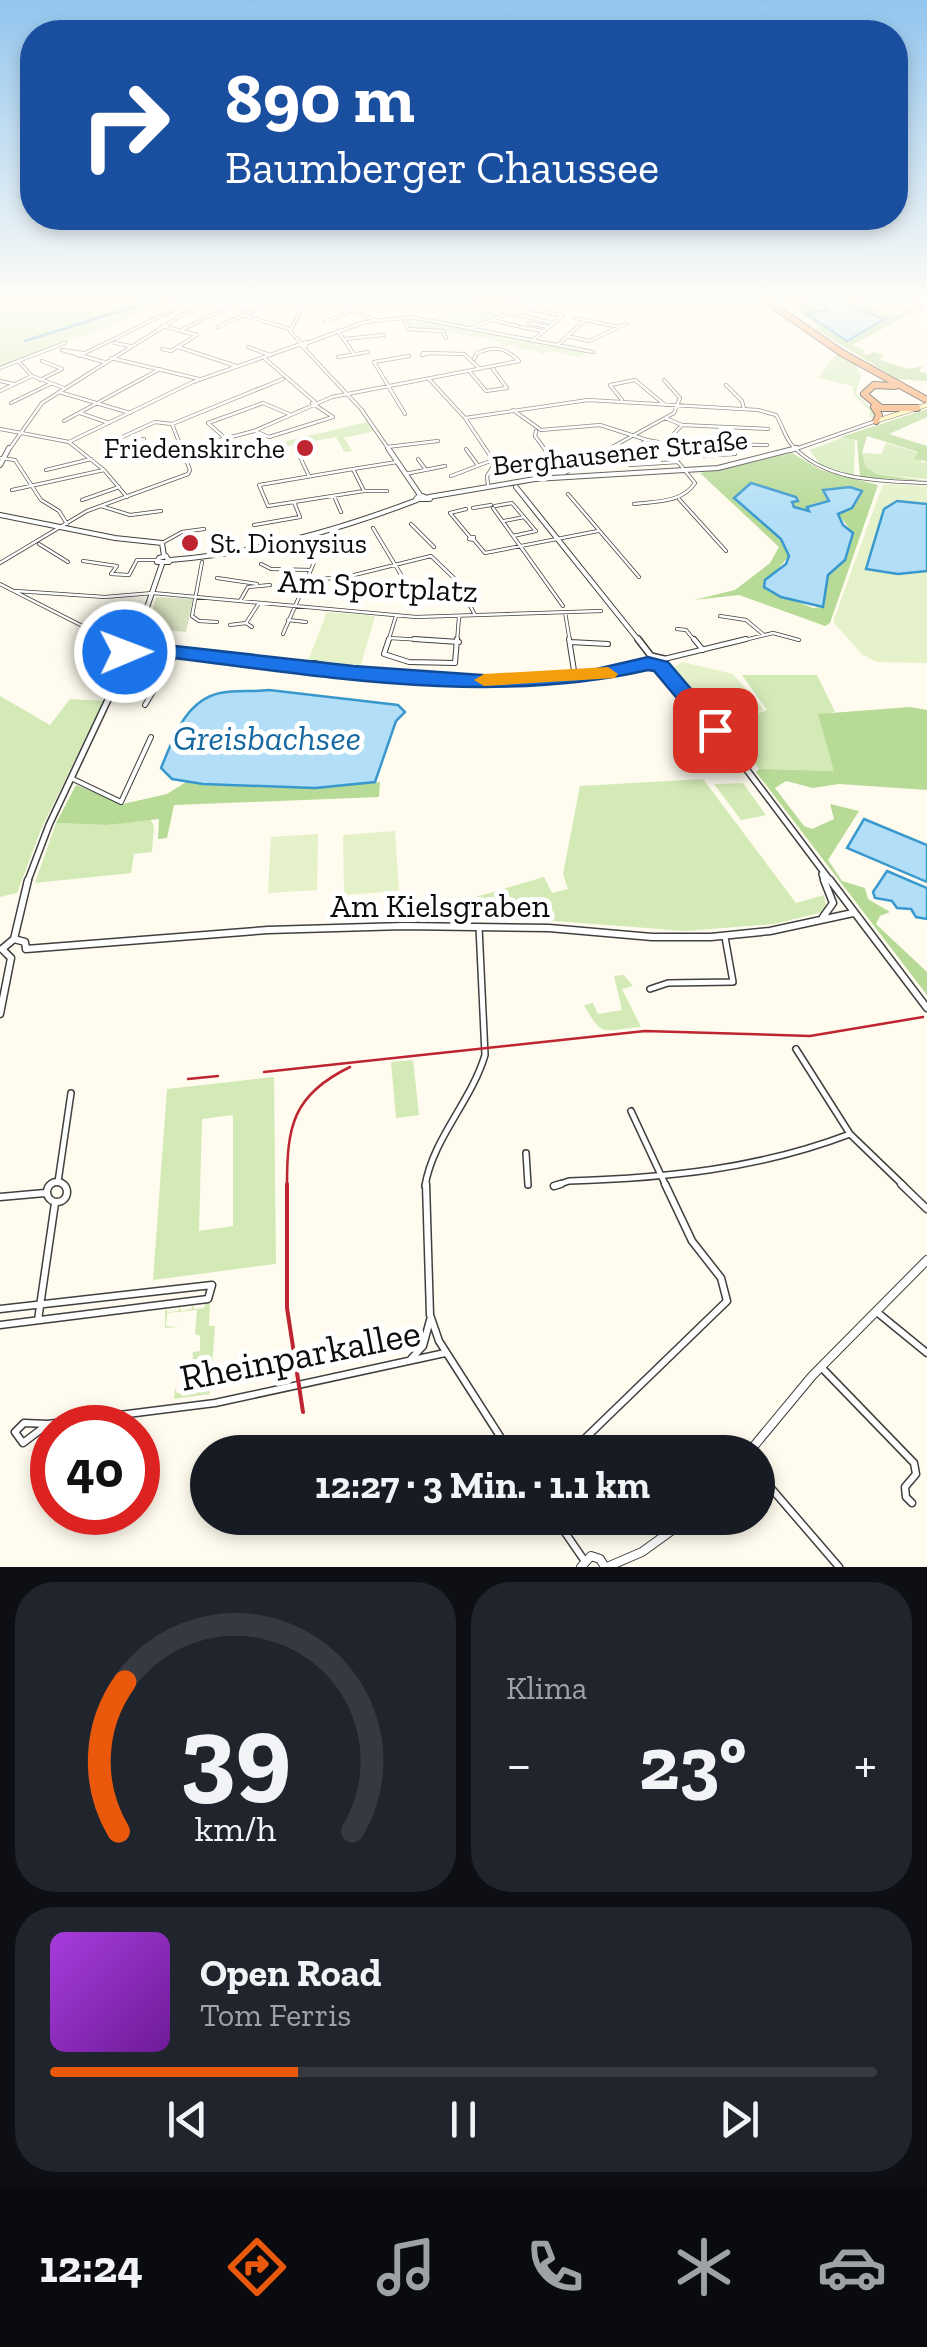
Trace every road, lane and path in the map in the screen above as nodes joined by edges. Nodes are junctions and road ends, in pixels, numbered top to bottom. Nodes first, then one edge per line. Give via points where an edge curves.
1 (28, 371) edge
2 (58, 371) edge
3 (90, 371) edge
4 (154, 371) edge
5 (170, 371) edge
6 (225, 371) edge
7 (276, 371) edge
8 (326, 371) edge
9 (380, 371) edge
10 (473, 371) edge
11 (494, 371) edge
12 (861, 371) edge
13 (874, 371) edge
14 (876, 371) edge
15 (470, 372) junction
16 (32, 376) junction
17 (283, 378) junction
18 (429, 379) junction
19 (0, 380) edge
20 (40, 380) junction
21 (200, 380) junction
22 (664, 380) dead end
23 (13, 384) junction
24 (50, 384) junction
25 (388, 385) junction
26 (726, 385) dead end
27 (0, 390) edge
28 (61, 390) junction
29 (910, 391) junction
30 (348, 394) junction
31 (622, 400) junction
32 (98, 402) junction
33 (314, 403) junction
34 (924, 403) edge
35 (11, 404) dead end
36 (664, 405) junction
37 (680, 406) junction
38 (877, 408) junction
39 (744, 409) junction
40 (513, 410) junction
41 (80, 412) junction
42 (130, 413) junction
43 (290, 414) junction
44 (405, 414) dead end
45 (892, 416) junction
46 (465, 418) junction
47 (665, 418) junction
48 (876, 421) junction
49 (64, 422) dead end
50 (110, 423) junction
51 (172, 424) junction
52 (682, 425) junction
53 (0, 429) edge
54 (768, 430) dead end
55 (254, 431) junction
56 (536, 431) junction
57 (18, 433) junction
58 (636, 434) junction
59 (144, 439) dead end
60 (226, 440) junction
61 (648, 440) junction
62 (669, 440) dead end
63 (438, 441) dead end
64 (69, 442) junction
65 (658, 442) dead end
66 (124, 444) junction
67 (703, 444) dead end
68 (732, 444) junction
69 (767, 444) dead end
70 (387, 447) junction
71 (796, 448) junction
72 (147, 449) dead end
73 (466, 449) dead end
74 (545, 449) dead end
75 (183, 450) junction
76 (630, 450) junction
77 (133, 453) junction
78 (300, 454) dead end
79 (402, 454) dead end
80 (648, 454) dead end
81 (392, 455) junction
82 (626, 455) dead end
83 (91, 458) junction
84 (418, 459) dead end
85 (1, 460) edge
86 (493, 460) junction
87 (397, 462) junction
88 (678, 462) junction
89 (478, 464) junction
90 (630, 464) dead end
91 (445, 466) dead end
92 (353, 469) junction
93 (46, 470) dead end
94 (104, 470) junction
95 (426, 470) junction
96 (687, 472) junction
97 (406, 474) junction
98 (522, 475) dead end
99 (310, 476) junction
100 (451, 476) dead end
101 (927, 483) edge
102 (488, 485) junction
103 (516, 485) junction
104 (33, 486) junction
105 (119, 488) junction
106 (12, 490) dead end
107 (387, 491) dead end
108 (364, 492) junction
109 (568, 494) dead end
110 (127, 496) junction
111 (334, 496) junction
112 (419, 498) junction
113 (679, 499) junction
114 (82, 500) dead end
115 (294, 502) junction
116 (634, 504) dead end
117 (102, 506) junction
118 (493, 506) junction
119 (473, 508) dead end
120 (466, 509) dead end
121 (161, 511) dead end
122 (341, 512) dead end
123 (0, 516) edge
124 (524, 517) junction
125 (504, 521) junction
126 (412, 524) dead end
127 (254, 525) dead end
128 (64, 526) junction
129 (204, 528) dead end
130 (374, 528) dead end
131 (598, 531) junction
132 (513, 536) junction
133 (556, 540) junction
134 (38, 543) junction
135 (162, 543) junction
136 (521, 546) junction
137 (726, 551) dead end
138 (431, 556) junction
139 (167, 558) junction
140 (316, 558) dead end
141 (82, 561) dead end
142 (68, 562) dead end
143 (160, 562) junction
144 (202, 562) dead end
145 (0, 563) edge
146 (100, 564) junction
147 (261, 564) dead end
148 (396, 566) junction
149 (311, 570) junction
150 (112, 574) junction
151 (639, 577) dead end
152 (218, 578) dead end
153 (308, 579) junction
154 (0, 584) edge
155 (246, 585) junction
156 (270, 585) dead end
157 (8, 588) joint
158 (16, 592) junction
159 (153, 593) junction
160 (197, 596) junction
161 (415, 598) dead end
162 (240, 601) junction
163 (259, 603) junction
164 (294, 606) junction
165 (563, 606) dead end
166 (601, 611) dead end
167 (565, 612) junction
168 (476, 615) junction
169 (396, 616) junction
170 (460, 616) junction
171 (720, 616) dead end
172 (288, 620) junction
173 (217, 622) dead end
174 (306, 622) dead end
175 (246, 623) junction
176 (230, 625) dead end
177 (252, 627) dead end
178 (677, 629) dead end
179 (283, 634) dead end
180 (764, 635) junction
181 (389, 638) junction
182 (799, 640) dead end
183 (460, 642) junction
184 (570, 642) junction
185 (608, 644) dead end
186 (137, 645) junction
187 (122, 646) junction
188 (703, 650) junction
189 (130, 652) junction
190 (177, 652) junction
191 (651, 656) junction
192 (664, 659) junction
193 (648, 664) junction
194 (660, 666) junction
195 (576, 678) junction
196 (145, 705) dead end
197 (152, 737) dead end
198 (71, 778) junction
199 (822, 871) junction
200 (853, 913) junction
201 (812, 922) junction
202 (480, 927) junction
203 (725, 936) junction
204 (14, 940) junction
205 (26, 949) junction
206 (11, 958) junction
207 (650, 989) dead end
208 (927, 1008) edge
209 (0, 1014) edge
210 (485, 1049) joint
211 (796, 1049) dead end
212 (71, 1093) dead end
213 (631, 1111) dead end
214 (850, 1134) junction
215 (526, 1153) dead end
216 (661, 1178) junction
217 (58, 1182) junction
218 (528, 1185) dead end
219 (554, 1186) dead end
220 (46, 1193) junction
221 (1, 1198) edge
222 (55, 1202) junction
223 (927, 1209) edge
224 (927, 1260) edge
225 (40, 1304) junction
226 (0, 1309) edge
227 (875, 1310) junction
228 (430, 1315) junction
229 (38, 1320) junction
230 (0, 1325) edge
231 (927, 1353) edge
232 (445, 1354) junction
233 (408, 1362) junction
234 (820, 1366) junction
235 (160, 1410) edge
236 (48, 1424) joint
237 (499, 1435) edge
238 (589, 1435) edge
239 (762, 1435) edge
240 (775, 1493) edge
241 (912, 1503) dead end
242 (565, 1535) edge
243 (666, 1535) edge
244 (583, 1564) edge
245 (606, 1567) edge
246 (838, 1567) edge

1 - 16 street
2 - 20 street
3 - 28 street
4 - 32 street
5 - 21 street
6 - 21 street
7 - 17 street
8 - 30 street
9 - 25 street
10 - 15 street
11 - 15 street via 507,388 486,392
12 - 38 highway via 859,394
13 - 29 highway
14 - 34 highway
15 - 18 street
16 - 20 street
16 - 23 street
17 - 33 street
17 - 51 street
18 - 25 street
18 - 46 street
19 - 23 street
20 - 24 street
21 - 42 street
22 - 37 street
23 - 27 street
24 - 28 street
24 - 35 street
25 - 30 street
25 - 44 street
26 - 39 street
28 - 32 street
28 - 57 street
29 - 34 highway
29 - 38 highway via 868,387 864,394
30 - 33 street
30 - 70 street
31 - 36 street
31 - 36 street via 612,384 639,381
31 - 40 street
32 - 41 street
32 - 42 street
33 - 43 street
33 - 55 street via 334,418 269,437
34 - 38 highway
34 - 45 main road, Berghausener Straße
36 - 37 street
37 - 39 street
37 - 47 street
38 - 45 highway
38 - 48 highway
39 - 71 street via 776,415
40 - 46 street
40 - 56 street
41 - 49 street
41 - 50 street
42 - 50 street
43 - 55 street
43 - 60 street via 264,403 208,423
45 - 48 main road, Berghausener Straße
46 - 86 street
47 - 52 street
47 - 58 street
48 - 71 street, Berghausener Straße
50 - 64 street
51 - 66 street via 160,421 118,437
51 - 75 street
52 - 54 street
52 - 62 street
53 - 57 street
55 - 60 street
56 - 58 street via 601,425
56 - 74 street
57 - 64 street
57 - 85 street
58 - 61 street
58 - 98 street via 565,474
59 - 66 street
60 - 75 street
61 - 65 street
61 - 76 street
63 - 70 street
64 - 83 street
66 - 77 street
67 - 68 street
68 - 69 street
68 - 88 street via 734,454 679,455
70 - 81 street
71 - 96 street, Berghausener Straße
71 - 101 street via 850,477
72 - 77 street
73 - 89 street
75 - 77 street via 142,460
75 - 110 street via 188,474
76 - 80 street
76 - 82 street
78 - 99 street
79 - 81 street
81 - 87 street
83 - 93 street
83 - 94 street
84 - 95 street
85 - 104 street via 15,460
86 - 89 street
86 - 102 street
87 - 92 street
87 - 97 street
88 - 90 street
88 - 96 street
89 - 100 street
91 - 95 street
92 - 99 street
92 - 108 street
94 - 104 street
94 - 105 street
95 - 97 street
96 - 103 street, Berghausener Straße
96 - 113 street via 695,487
97 - 112 street
99 - 115 street via 260,484 267,505
102 - 103 street, Berghausener Straße
102 - 112 street, Berghausener Straße
103 - 133 street
104 - 106 street
104 - 128 street via 58,510
105 - 110 street
105 - 114 street
107 - 108 street
108 - 111 street
109 - 131 street
110 - 117 street
111 - 115 street
111 - 122 street
112 - 139 street via 288,546
113 - 116 street
113 - 137 street
115 - 127 street via 298,518
117 - 121 street via 115,514
117 - 128 street
118 - 119 street
118 - 124 street via 512,503
118 - 125 street
120 - 136 street via 450,512 485,553
123 - 128 street
124 - 125 street
124 - 132 street via 535,530
125 - 132 street
126 - 138 street via 439,553
128 - 134 street
128 - 135 street
129 - 135 street
130 - 148 street
131 - 133 street
131 - 151 street
132 - 136 street
133 - 136 street
133 - 191 street
134 - 142 street
134 - 145 street
135 - 139 street
136 - 165 street
138 - 148 street
138 - 168 street
139 - 143 street
140 - 149 street
141 - 146 street
143 - 150 street via 137,560 129,574
143 - 159 street
144 - 160 street
146 - 150 street
146 - 150 street via 116,566
147 - 149 street
148 - 153 street
148 - 161 street
149 - 153 street
152 - 155 street
153 - 164 street
154 - 157 street
155 - 156 street
155 - 162 street
157 - 158 street
158 - 159 street, Am Sportplatz
158 - 187 street
159 - 160 street, Am Sportplatz
159 - 186 street
160 - 162 street, Am Sportplatz
160 - 173 street via 192,616
162 - 163 street, Am Sportplatz
163 - 164 street, Am Sportplatz
163 - 175 street
164 - 169 street, Am Sportplatz
164 - 172 street
166 - 167 street, Am Sportplatz
167 - 168 street, Am Sportplatz
167 - 184 street
168 - 170 street, Am Sportplatz
169 - 170 street, Am Sportplatz
169 - 181 street
170 - 183 street
171 - 180 street via 746,620
172 - 174 street
172 - 179 street
175 - 176 street
175 - 177 street
178 - 188 street
180 - 182 street
180 - 188 street
181 - 183 street
181 - 183 street via 384,654 404,662 455,663
184 - 185 street
184 - 195 street
186 - 187 street
186 - 189 street
186 - 190 street
187 - 189 street
188 - 192 street
189 - 198 street
190 - 195 street via 496,682
190 - 196 street
191 - 192 street
191 - 193 street
192 - 194 street
193 - 194 street
193 - 195 street
194 - 199 street
197 - 198 street via 121,802
198 - 204 street via 29,876
199 - 200 street
199 - 201 street via 832,906
200 - 201 street, Am Kielsgraben
200 - 208 street
201 - 203 street, Am Kielsgraben
202 - 203 street, Am Kielsgraben
202 - 205 street, Am Kielsgraben via 282,930
202 - 210 street
203 - 207 street via 733,982
204 - 205 street
204 - 206 street via 2,949
205 - 206 street
206 - 209 street
210 - 228 street via 479,1075 426,1171
211 - 214 street
212 - 217 street
213 - 216 street
214 - 216 street via 756,1167
214 - 223 street
215 - 218 street
216 - 219 street
216 - 238 street via 692,1241 721,1278 727,1301
217 - 220 street
217 - 222 street via 68,1190
220 - 221 street
220 - 222 street
222 - 225 street
224 - 227 street
225 - 226 street
225 - 229 street
225 - 229 street via 212,1285 208,1298
227 - 231 street
227 - 234 street
228 - 232 street
228 - 233 street via 423,1346
229 - 230 street
232 - 233 street, Rheinparkallee
232 - 237 street
233 - 235 street, Rheinparkallee
234 - 239 street
234 - 241 street via 914,1463 916,1474 905,1486
236 - 236 street, Rheinparkallee via 24,1423 16,1438 23,1443
240 - 246 street
242 - 244 street
243 - 245 street
244 - 245 street via 596,1557

